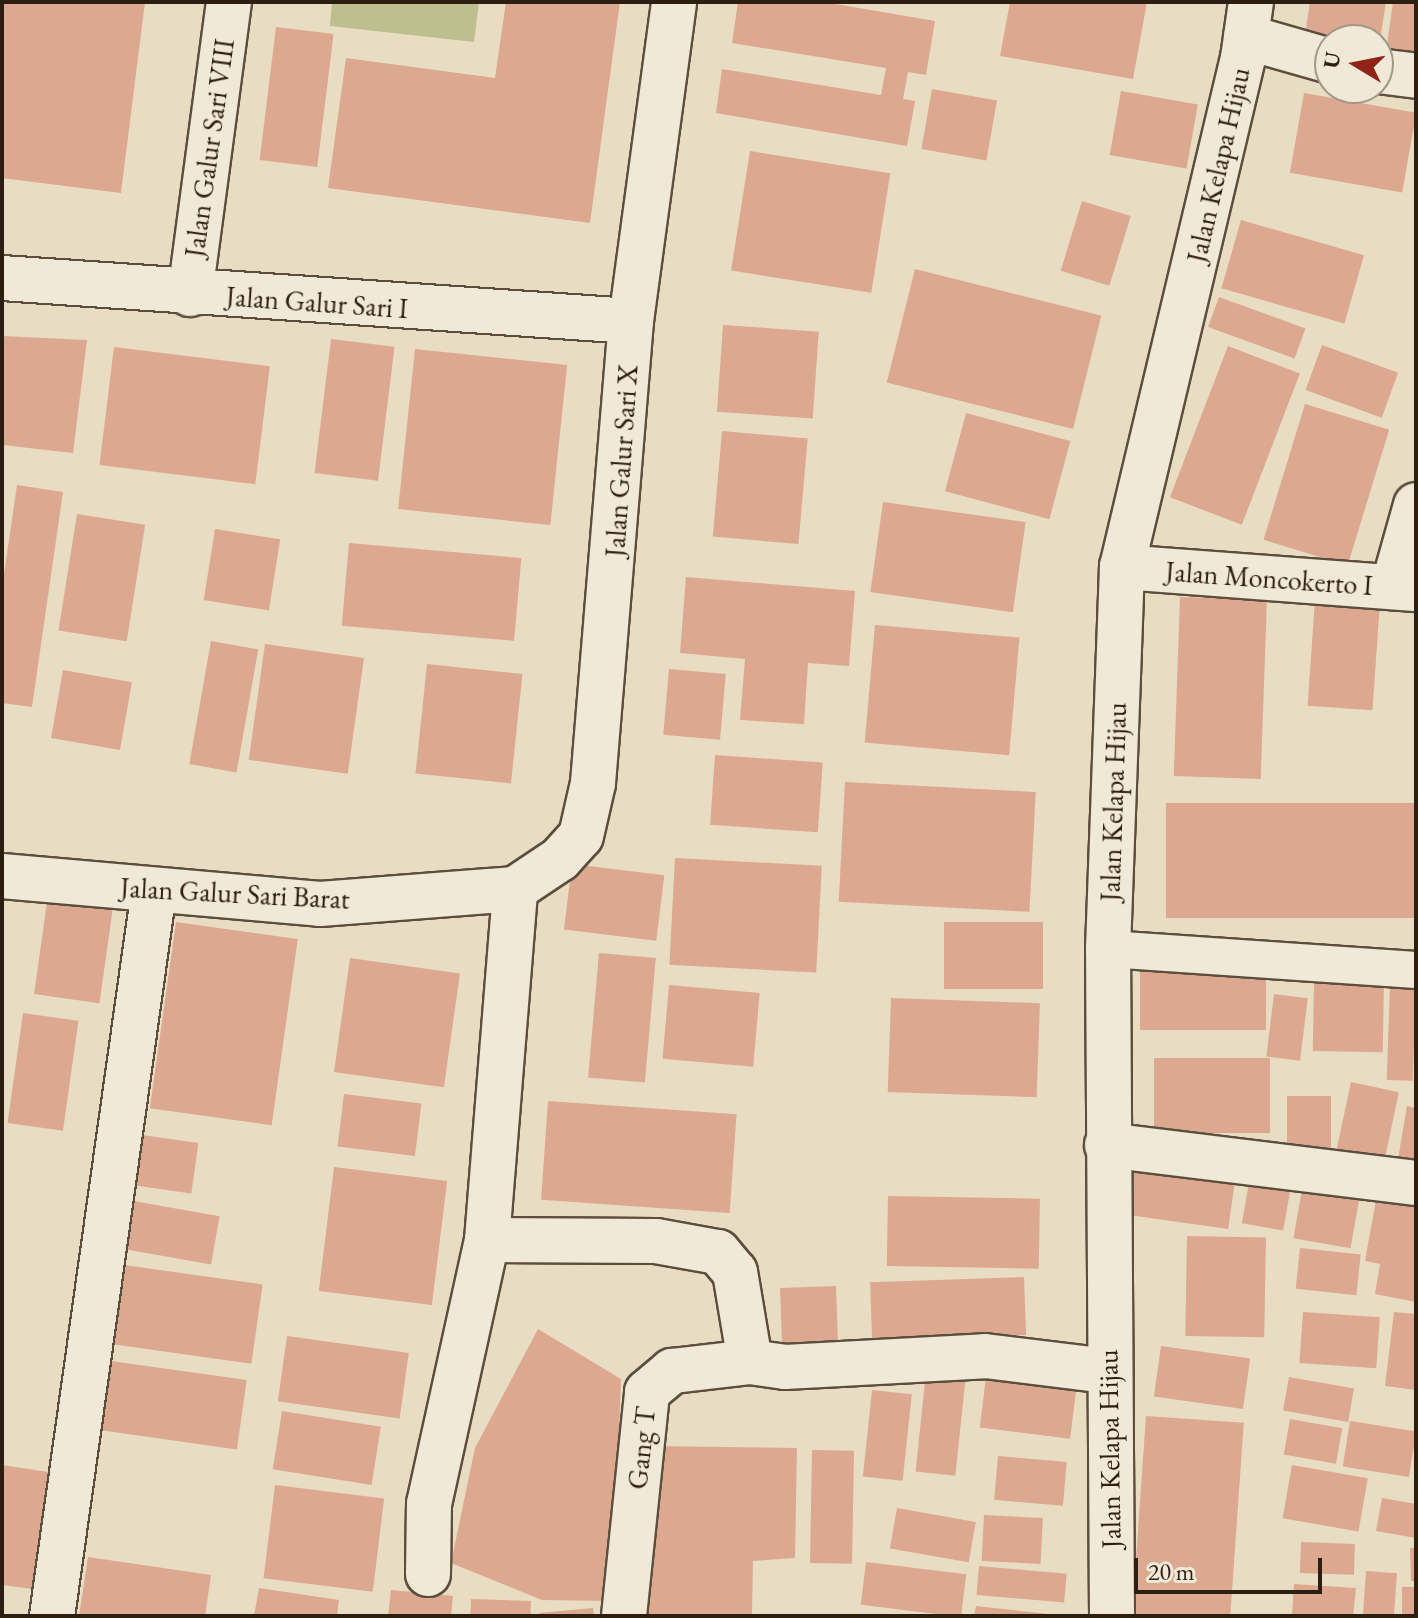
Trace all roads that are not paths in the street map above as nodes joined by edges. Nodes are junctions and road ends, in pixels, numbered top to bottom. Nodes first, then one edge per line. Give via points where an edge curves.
1 (229, 2) edge
2 (674, 2) edge
3 (1249, 19) edge
4 (1314, 53) edge
5 (1394, 73) edge
6 (1416, 76) edge
7 (2, 278) edge
8 (190, 294) junction
9 (631, 321) junction
10 (1416, 505) edge
11 (1122, 567) junction
12 (1404, 588) edge
13 (2, 876) edge
14 (515, 889) junction
15 (154, 890) junction
16 (1108, 949) junction
17 (1416, 970) edge
18 (1107, 1145) junction
19 (1416, 1183) edge
20 (487, 1240) junction
21 (750, 1362) junction
22 (1108, 1371) junction
23 (428, 1574) dead end
24 (52, 1616) edge
25 (624, 1616) edge
26 (1112, 1616) edge

1 - 8 street, Jalan Galur Sari VIII
2 - 9 street, Jalan Galur Sari X
3 - 4 street
3 - 11 street, Jalan Kelapa Hijau
5 - 6 street
7 - 8 street, Jalan Galur Sari I
8 - 9 street, Jalan Galur Sari I
9 - 14 street, Jalan Galur Sari X via 612,591 589,809 581,836 570,848
10 - 12 street
11 - 12 street, Jalan Moncokerto I
11 - 16 street, Jalan Kelapa Hijau
13 - 15 street, Jalan Galur Sari Barat
14 - 15 street, Jalan Galur Sari Barat via 320,904
14 - 20 street
15 - 24 street
16 - 17 lane
16 - 18 street, Jalan Kelapa Hijau
18 - 19 street
18 - 22 street, Jalan Kelapa Hijau
20 - 21 street via 656,1241 718,1252 735,1272
20 - 23 street via 429,1504
21 - 22 street, Gang T via 785,1367 985,1356
21 - 25 street, Gang T via 672,1371 647,1392
22 - 26 street, Jalan Kelapa Hijau

